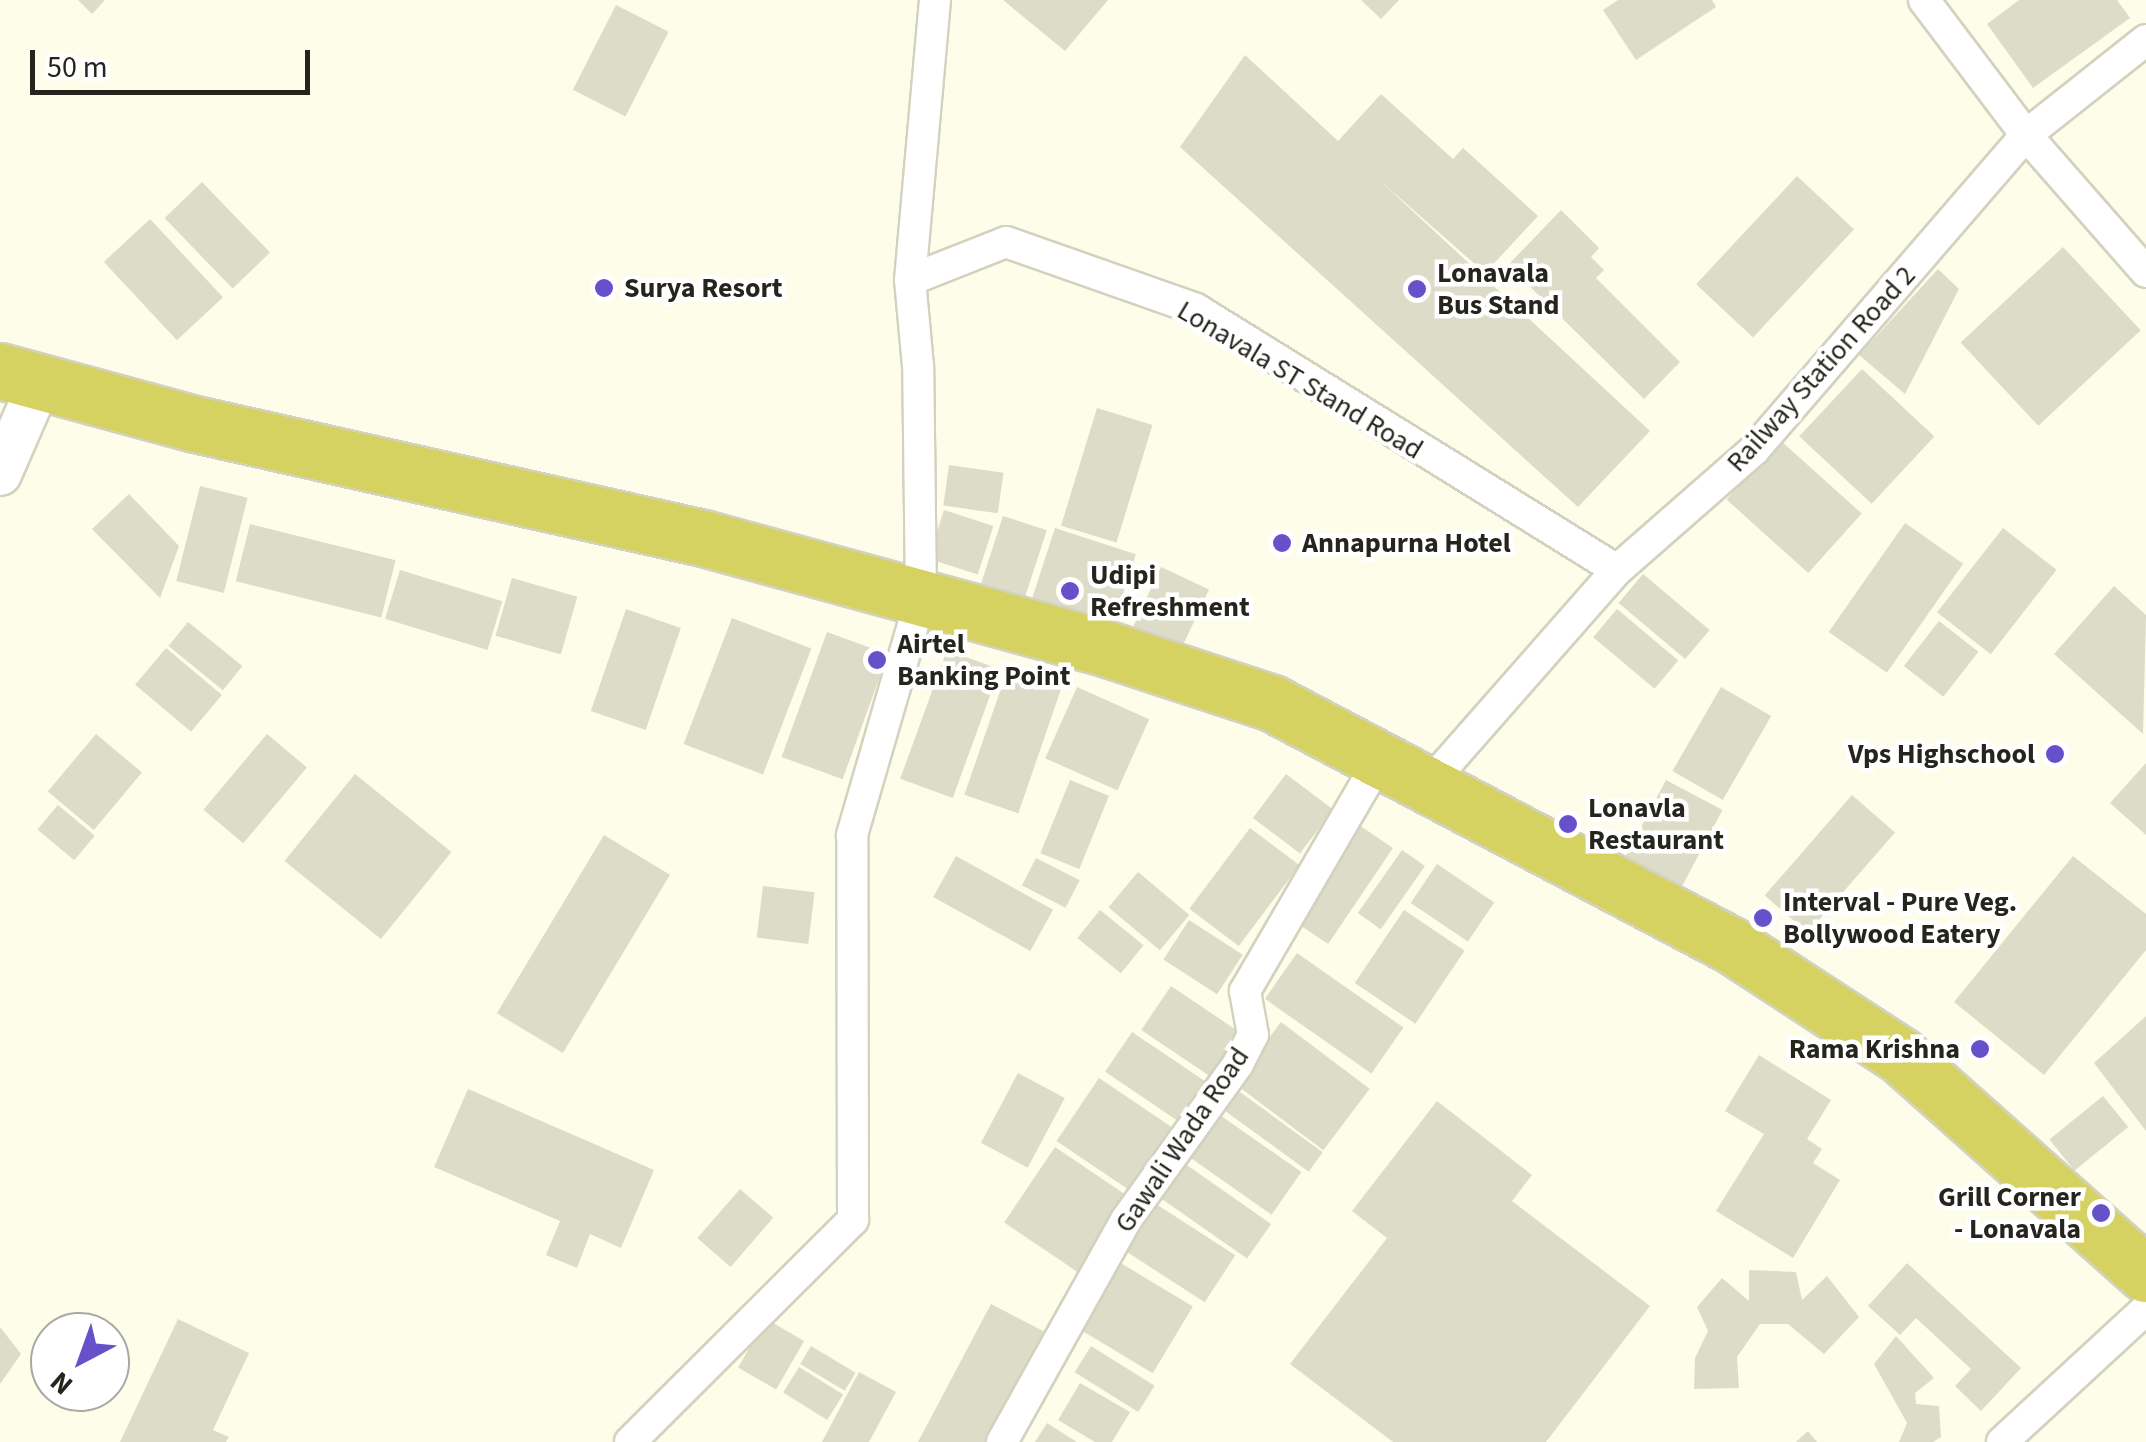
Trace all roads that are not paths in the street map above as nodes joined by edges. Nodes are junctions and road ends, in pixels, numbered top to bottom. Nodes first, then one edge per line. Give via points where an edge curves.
1 (934, 0) edge
2 (1924, 0) edge
3 (2146, 40) edge
4 (2026, 134) junction
5 (2146, 272) edge
6 (910, 280) junction
7 (17, 392) edge
8 (0, 474) edge
9 (1617, 570) junction
10 (920, 608) junction
11 (1401, 792) junction
12 (2138, 1274) edge
13 (630, 1442) edge
14 (1002, 1442) edge
15 (2002, 1442) edge

1 - 6 street
2 - 4 street
3 - 4 street, Railway Station Road 2
4 - 5 street
4 - 9 street, Railway Station Road 2 via 1754,450
6 - 9 street, Lonavala ST Stand Road via 1006,242 1196,309
6 - 10 street via 918,366
7 - 8 street
7 - 10 highway via 194,424 703,538
9 - 11 street, Railway Station Road 2
10 - 11 highway via 1272,704
10 - 13 street via 852,835 853,1220
11 - 12 highway via 1731,946 1901,1056
11 - 14 street, Gawali Wada Road via 1245,991 1253,1035 1238,1064 1116,1237
12 - 15 street

